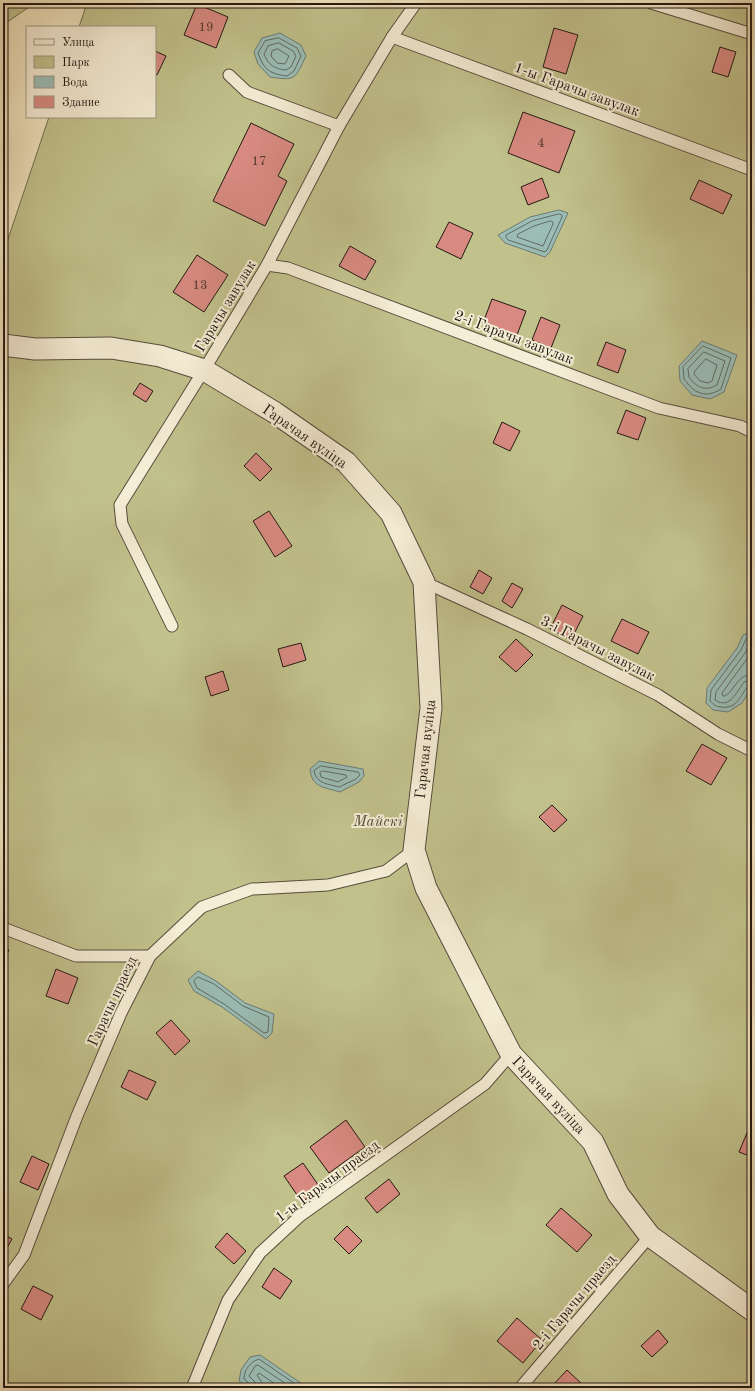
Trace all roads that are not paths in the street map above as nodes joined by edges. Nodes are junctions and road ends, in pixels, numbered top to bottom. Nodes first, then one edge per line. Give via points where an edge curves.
1 (416, 3) edge
2 (650, 3) edge
3 (752, 34) edge
4 (392, 37) junction
5 (229, 75) dead end
6 (339, 126) junction
7 (752, 170) edge
8 (267, 265) junction
9 (3, 345) edge
10 (204, 370) junction
11 (752, 432) edge
12 (424, 582) junction
13 (172, 626) dead end
14 (752, 751) edge
15 (414, 850) junction
16 (3, 928) edge
17 (150, 956) junction
18 (511, 1054) junction
19 (650, 1236) junction
20 (3, 1284) edge
21 (752, 1310) edge
22 (192, 1388) edge
23 (520, 1388) edge

1 - 4 lane, Гарачы завулак
2 - 3 lane
4 - 6 lane, Гарачы завулак
4 - 7 lane, 1-ы Гарачы завулак
5 - 6 lane via 247,92
6 - 8 lane, Гарачы завулак
8 - 10 lane, Гарачы завулак
8 - 11 lane, 2-і Гарачы завулак via 288,268 659,408 740,426
9 - 10 street, Гарачая вуліца via 35,350 111,348 160,356
10 - 12 street, Гарачая вуліца via 274,412 346,462 391,513
10 - 13 lane, Гарачы завулак via 120,505 122,524
12 - 14 lane, 3-і Гарачы завулак via 528,629 658,695 718,734
12 - 15 street, Гарачая вуліца via 431,708
15 - 17 lane, Гарачы праезд via 386,870 328,885 252,889 202,907
15 - 18 street, Гарачая вуліца via 426,888
16 - 17 lane via 76,956
17 - 20 lane, Гарачы праезд via 121,1013 77,1116 24,1255
18 - 19 street, Гарачая вуліца via 594,1142 618,1194
18 - 22 lane, 1-ы Гарачы праезд via 485,1084 300,1216 260,1253 228,1300
19 - 21 street, Гарачая вуліца
19 - 23 lane, 2-і Гарачы праезд

